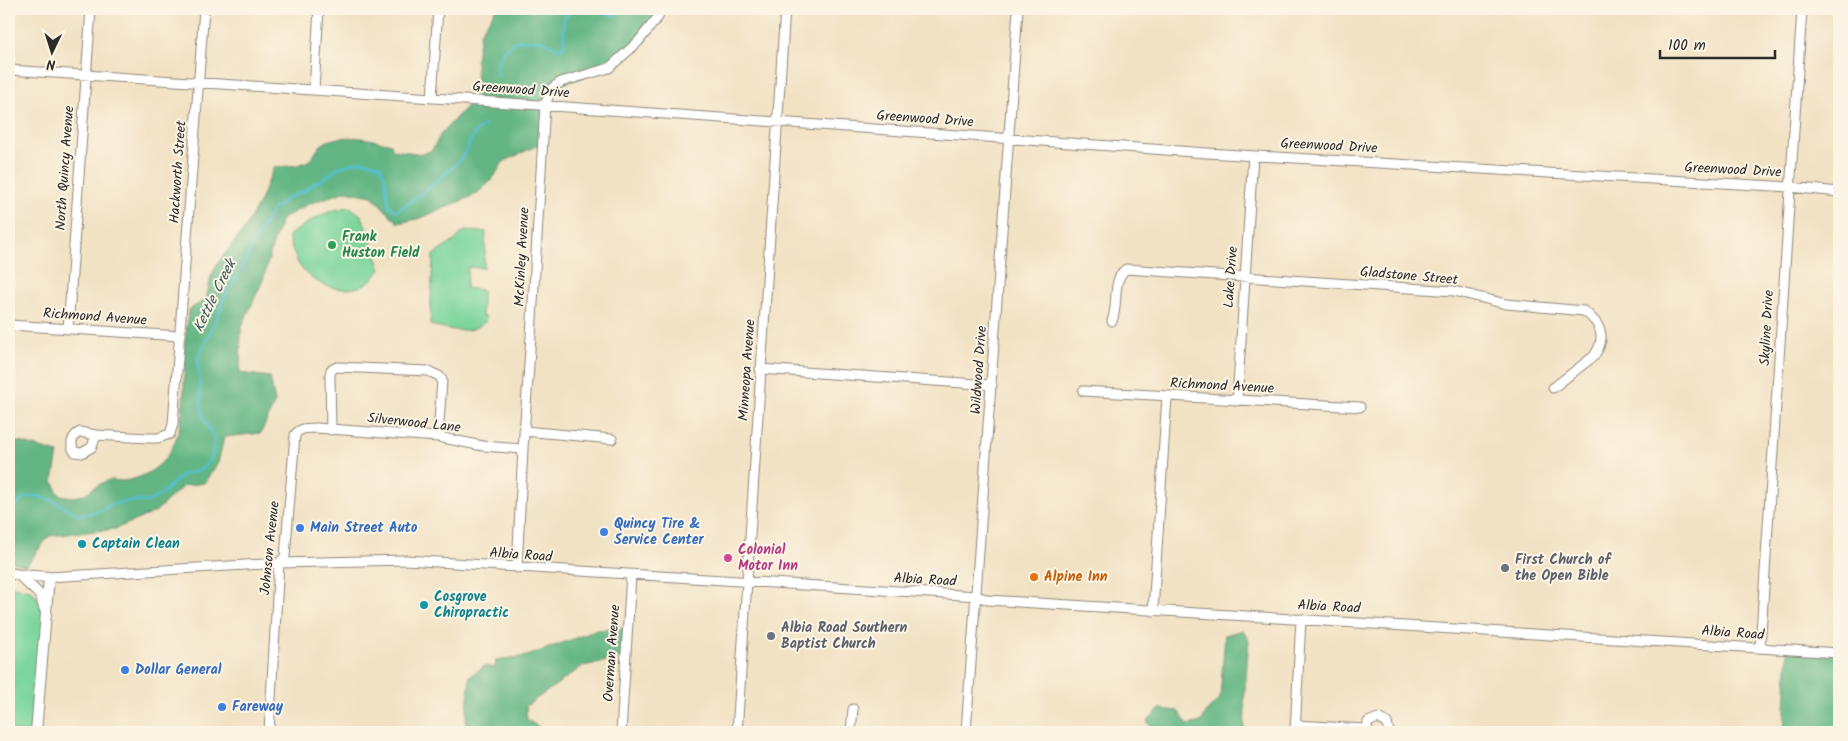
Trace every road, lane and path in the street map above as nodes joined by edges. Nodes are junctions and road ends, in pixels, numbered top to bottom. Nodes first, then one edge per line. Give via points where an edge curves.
1 (91, 9) edge
2 (204, 9) edge
3 (319, 9) edge
4 (438, 9) edge
5 (660, 9) edge
6 (785, 9) edge
7 (1018, 9) edge
8 (1802, 9) edge
9 (9, 70) edge
10 (85, 75) junction
11 (199, 83) junction
12 (314, 90) junction
13 (432, 98) junction
14 (545, 105) junction
15 (778, 123) junction
16 (1009, 139) junction
17 (1254, 156) junction
18 (1790, 187) junction
19 (1839, 192) edge
20 (1245, 276) junction
21 (1112, 321) dead end
22 (9, 325) edge
23 (68, 329) junction
24 (180, 336) junction
25 (760, 369) junction
26 (992, 385) junction
27 (1553, 388) dead end
28 (1083, 391) dead end
29 (1167, 396) junction
30 (1237, 401) junction
31 (1360, 407) dead end
32 (302, 429) joint
33 (331, 430) junction
34 (524, 431) junction
35 (96, 435) dead end
36 (438, 437) junction
37 (612, 439) dead end
38 (523, 449) junction
39 (279, 563) junction
40 (517, 568) junction
41 (9, 573) edge
42 (631, 575) junction
43 (19, 576) junction
44 (49, 577) junction
45 (748, 582) junction
46 (977, 596) junction
47 (1153, 611) junction
48 (46, 613) junction
49 (1301, 619) junction
50 (1760, 648) junction
51 (1839, 653) edge
52 (853, 709) dead end
53 (1295, 729) edge
54 (1366, 731) edge
55 (36, 732) edge
56 (269, 732) edge
57 (621, 732) edge
58 (737, 732) edge
59 (851, 732) edge
60 (966, 732) edge
61 (1389, 732) edge

1 - 10 street, North Quincy Avenue
2 - 11 street, Hackworth Street
3 - 12 street
4 - 13 street
5 - 14 street, McKinley Avenue via 658,17 638,42 609,68 561,82 552,88
6 - 15 street, Minneopa Avenue
7 - 16 street, Wildwood Drive
8 - 18 street, Skyline Drive
9 - 10 street, Greenwood Drive
10 - 11 street, Greenwood Drive
10 - 23 street, North Quincy Avenue
11 - 12 street, Greenwood Drive
11 - 24 street, Hackworth Street
12 - 13 street, Greenwood Drive
13 - 14 street, Greenwood Drive
14 - 15 street, Greenwood Drive
14 - 34 street, McKinley Avenue
15 - 16 street, Greenwood Drive
15 - 25 street, Minneopa Avenue
16 - 17 street, Greenwood Drive
16 - 26 street, Wildwood Drive
17 - 18 street, Greenwood Drive
17 - 20 street, Lake Drive
18 - 19 street, Greenwood Drive
18 - 50 street, Skyline Drive
20 - 21 street, Gladstone Street via 1126,269 1118,277 1116,312
20 - 27 street, Gladstone Street via 1454,292 1506,304 1584,310 1600,328 1598,350
20 - 30 street, Lake Drive
22 - 23 street, Richmond Avenue
23 - 24 street, Richmond Avenue
24 - 35 street, Hackworth Street via 170,434 158,438
25 - 26 street
25 - 45 street, Minneopa Avenue
26 - 46 street, Wildwood Drive
28 - 29 street, Richmond Avenue
29 - 30 street, Richmond Avenue
29 - 47 street
30 - 31 street, Richmond Avenue
32 - 33 street, Silverwood Lane
32 - 39 street, Johnson Avenue via 295,435 285,557
33 - 36 street, Silverwood Lane
33 - 36 street via 330,376 331,370 337,366 432,371 442,380
34 - 37 street
34 - 38 street, McKinley Avenue
36 - 38 street, Silverwood Lane via 483,446
38 - 40 street, McKinley Avenue
39 - 40 street, Albia Road via 406,560
39 - 44 street, Albia Road
39 - 56 street, Johnson Avenue
40 - 42 street, Albia Road
41 - 43 main road, Albia Road
42 - 45 street, Albia Road
42 - 57 street, Overman Avenue
43 - 44 main road, Albia Road
43 - 48 main road via 40,595
44 - 48 main road
45 - 46 street, Albia Road
45 - 58 street, Minneopa Avenue
46 - 47 street, Albia Road via 988,600
46 - 60 street, Wildwood Drive
47 - 49 street, Albia Road
48 - 55 main road
49 - 50 street, Albia Road
49 - 53 street
50 - 51 street, Albia Road
52 - 59 street
53 - 54 street
54 - 61 street via 1371,720 1378,718 1387,723

